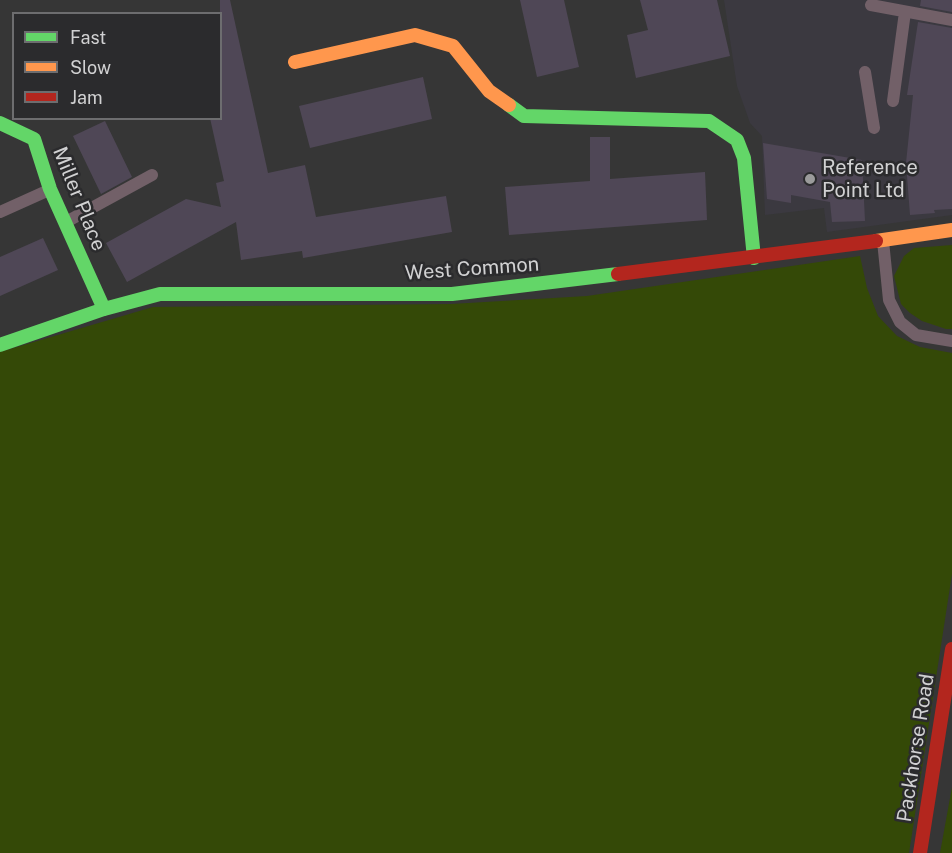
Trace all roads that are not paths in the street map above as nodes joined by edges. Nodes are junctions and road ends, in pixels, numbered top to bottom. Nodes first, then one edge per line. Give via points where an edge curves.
1 (871, 5) dead end
2 (892, 5) edge
3 (905, 12) junction
4 (952, 20) edge
5 (295, 62) dead end
6 (865, 72) dead end
7 (893, 101) dead end
8 (0, 123) edge
9 (874, 128) dead end
10 (152, 175) dead end
11 (50, 189) junction
12 (0, 212) edge
13 (65, 222) junction
14 (952, 230) edge
15 (882, 240) junction
16 (754, 258) junction
17 (104, 309) junction
18 (952, 341) edge
19 (0, 345) edge
20 (952, 649) edge
21 (920, 853) edge

1 - 2 lane
2 - 3 lane
3 - 4 lane
3 - 7 lane
5 - 16 street via 414,35 453,46 489,91 524,116 709,120 740,136
6 - 9 lane
8 - 11 street, Miller Place via 34,139
10 - 13 lane
11 - 12 lane
11 - 13 street, Miller Place
13 - 17 street, Miller Place
14 - 15 street, West Common
15 - 16 street, West Common
15 - 18 lane via 889,300 900,322 916,335
16 - 17 street, West Common via 452,294 160,294
17 - 19 street, West Common
20 - 21 street, Packhorse Road

